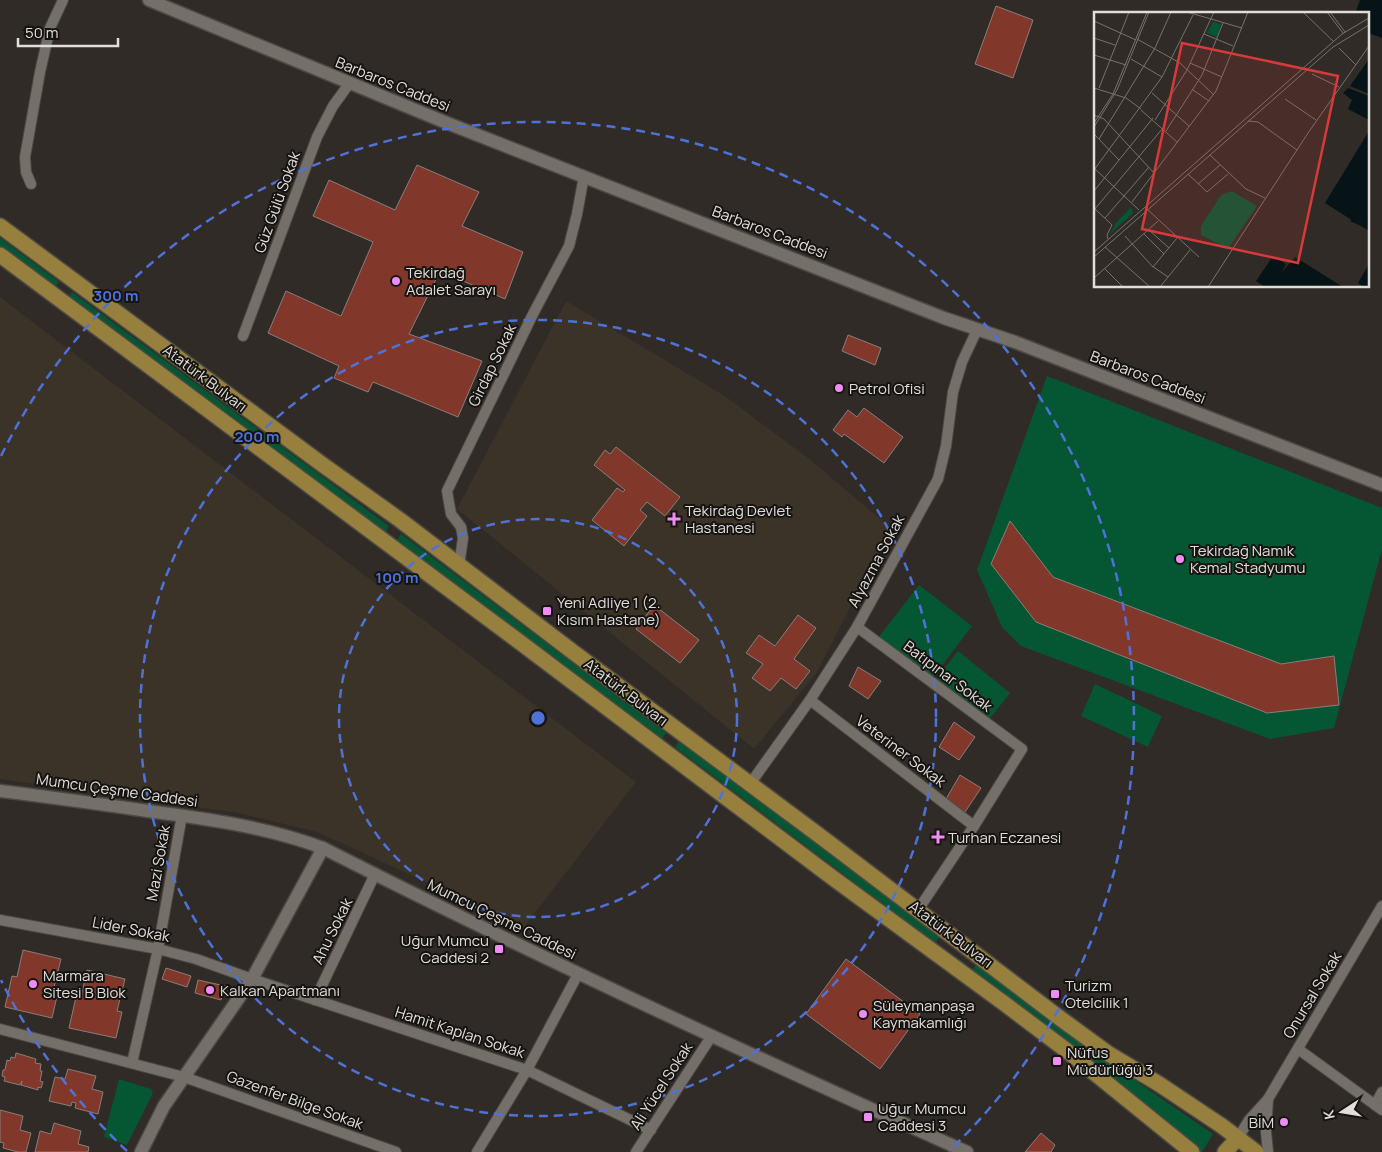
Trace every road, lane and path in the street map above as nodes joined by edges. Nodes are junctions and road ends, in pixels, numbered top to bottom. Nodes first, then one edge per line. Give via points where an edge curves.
1 (63, 0) edge
2 (149, 0) edge
3 (349, 84) junction
4 (584, 176) junction
5 (30, 184) dead end
6 (0, 226) edge
7 (0, 255) edge
8 (977, 330) junction
9 (243, 336) dead end
10 (1382, 485) edge
11 (459, 566) junction
12 (857, 627) junction
13 (810, 700) junction
14 (750, 784) junction
15 (0, 791) edge
16 (182, 815) junction
17 (974, 826) junction
18 (323, 848) junction
19 (375, 874) junction
20 (1382, 906) edge
21 (918, 910) junction
22 (0, 920) edge
23 (158, 949) junction
24 (578, 974) junction
25 (252, 979) junction
26 (315, 1000) junction
27 (0, 1029) edge
28 (711, 1037) junction
29 (1298, 1049) junction
30 (132, 1063) junction
31 (527, 1070) junction
32 (184, 1077) junction
33 (1382, 1092) edge
34 (1268, 1100) junction
35 (1378, 1107) edge
36 (651, 1130) junction
37 (1238, 1138) junction
38 (963, 1151) edge
39 (141, 1152) edge
40 (396, 1152) edge
41 (477, 1152) edge
42 (636, 1152) edge
43 (1192, 1152) edge
44 (1225, 1152) edge
45 (1256, 1152) edge
46 (1268, 1152) edge

1 - 5 street via 50,28 38,81 25,156
2 - 3 street, Barbaros Caddesi
3 - 4 street, Barbaros Caddesi
3 - 9 street, Güz Gülü Sokak via 317,137
4 - 8 street, Barbaros Caddesi
4 - 11 street, Girdap Sokak via 569,246 448,491 450,514 461,527 463,538
6 - 11 main road, Atatürk Bulvarı
7 - 43 main road, Atatürk Bulvarı via 1005,1004
8 - 10 street, Barbaros Caddesi
8 - 12 street, Alyazma Sokak via 953,392 938,479
11 - 14 main road, Atatürk Bulvarı
12 - 13 street, Alyazma Sokak
12 - 17 street, Batıpınar Sokak via 1022,749
13 - 14 street, Alyazma Sokak
13 - 17 street, Veteriner Sokak
14 - 21 main road, Atatürk Bulvarı
15 - 16 street, Mumcu Çeşme Caddesi
16 - 18 street, Mumcu Çeşme Caddesi via 261,828
16 - 23 street, Mazi Sokak
17 - 21 street
18 - 19 street, Mumcu Çeşme Caddesi
18 - 25 street
19 - 24 street, Mumcu Çeşme Caddesi
19 - 26 street, Ahu Sokak
20 - 29 street, Onursal Sokak
21 - 37 main road, Atatürk Bulvarı via 1109,1054
22 - 23 street, Lider Sokak
23 - 25 street, Lider Sokak
23 - 30 street, Mazi Sokak
24 - 28 street, Mumcu Çeşme Caddesi
24 - 31 street
25 - 26 street, Hamit Kaplan Sokak
25 - 32 street
26 - 31 street, Hamit Kaplan Sokak
27 - 30 street, Gazenfer Bilge Sokak
28 - 36 street, Ali Yücel Sokak
28 - 38 street, Mumcu Çeşme Caddesi
29 - 34 street, Onursal Sokak
29 - 35 street
30 - 32 street, Gazenfer Bilge Sokak
31 - 36 street, Hamit Kaplan Sokak
31 - 41 street
32 - 39 street via 164,1106
32 - 40 street, Gazenfer Bilge Sokak
33 - 35 street
34 - 37 street via 1252,1116
34 - 46 street
36 - 42 street, Ali Yücel Sokak
37 - 44 main road
37 - 45 main road, Atatürk Bulvarı

